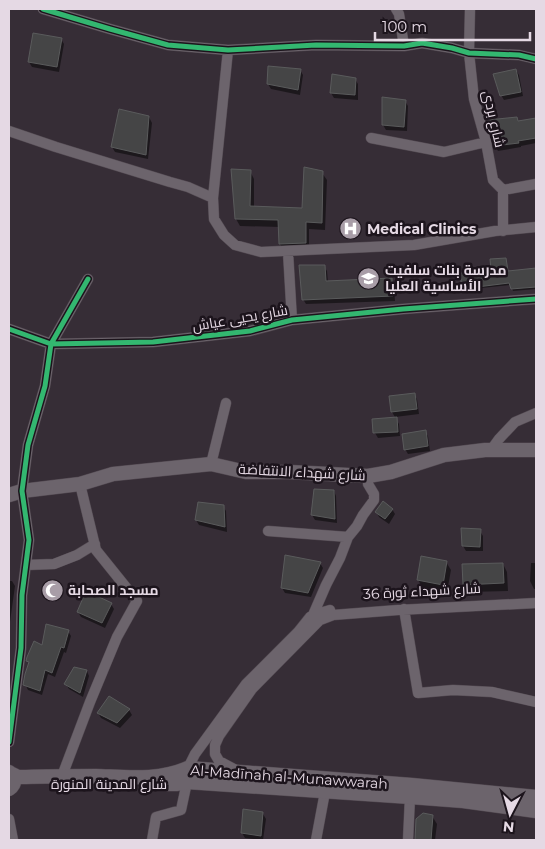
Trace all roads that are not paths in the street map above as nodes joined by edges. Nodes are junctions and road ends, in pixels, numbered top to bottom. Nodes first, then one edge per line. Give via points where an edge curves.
1 (43, 9) edge
2 (396, 9) edge
3 (470, 9) edge
4 (404, 46) junction
5 (228, 50) junction
6 (469, 53) junction
7 (536, 59) edge
8 (9, 131) edge
9 (371, 138) dead end
10 (486, 142) junction
11 (536, 184) edge
12 (503, 190) junction
13 (212, 198) junction
14 (536, 227) edge
15 (502, 230) junction
16 (288, 252) junction
17 (88, 279) dead end
18 (536, 299) edge
19 (292, 320) junction
20 (9, 329) edge
21 (51, 344) junction
22 (226, 403) dead end
23 (536, 413) edge
24 (491, 450) junction
25 (536, 450) edge
26 (211, 464) junction
27 (368, 476) junction
28 (80, 484) junction
29 (16, 493) edge
30 (268, 531) dead end
31 (348, 537) junction
32 (95, 544) junction
33 (26, 565) junction
34 (322, 596) junction
35 (536, 599) edge
36 (536, 603) edge
37 (334, 609) junction
38 (404, 609) junction
39 (314, 618) junction
40 (536, 702) edge
41 (9, 742) edge
42 (241, 772) junction
43 (187, 775) junction
44 (62, 776) junction
45 (10, 780) edge
46 (325, 792) junction
47 (410, 796) junction
48 (536, 798) edge
49 (536, 811) edge
50 (9, 819) edge
51 (13, 840) edge
52 (152, 840) edge
53 (316, 840) edge
54 (408, 840) edge

1 - 5 street via 168,45
2 - 4 street
3 - 6 street, شارع بردى
4 - 5 street via 316,45
4 - 6 street via 422,43
5 - 13 street
6 - 7 street
6 - 10 street, شارع بردى via 474,99
8 - 13 street via 188,187
9 - 10 street via 444,152
10 - 12 street, شارع بردى via 494,180
11 - 12 street
12 - 15 street, شارع بردى
13 - 16 street via 214,219 224,236 235,245 261,252
14 - 15 street
15 - 16 street via 414,245
16 - 19 street
17 - 21 street
18 - 19 street, شارع يحيى عياش
19 - 21 street, شارع يحيى عياش via 250,331 153,342
20 - 21 street, شارع يحيى عياش
21 - 29 street via 46,386
22 - 26 street
23 - 24 street via 515,422
24 - 25 main road, شارع شهداء الانتفاضة
24 - 27 main road, شارع شهداء الانتفاضة via 444,455
26 - 27 main road, شارع شهداء الانتفاضة via 246,472
26 - 28 main road, شارع شهداء الانتفاضة via 113,474
27 - 31 street via 374,500
28 - 29 main road, شارع شهداء الانتفاضة
28 - 32 street
29 - 33 street via 29,540
30 - 31 street
31 - 34 street
32 - 33 street via 54,564
32 - 44 street via 96,550 137,602 116,637
33 - 41 street via 21,648
34 - 37 street via 325,605
34 - 39 street
35 - 37 street, شارع شهداء ثورة 36
36 - 38 street, شارع شهداء ثورة 36
37 - 39 street, شارع شهداء ثورة 36
38 - 39 street, شارع شهداء ثورة 36
38 - 40 street via 418,694 453,690 492,692
39 - 42 street via 252,689 219,736 215,754 219,761
39 - 43 street via 246,684 195,754
42 - 43 main road, Al-Madīnah al-Munawwarah
42 - 48 main road, Al-Madīnah al-Munawwarah
43 - 44 main road, Al-Madīnah al-Munawwarah
43 - 45 main road, شارع المدينة المنورة via 176,784 24,784
43 - 46 main road, شارع المدينة المنورة
43 - 52 street via 181,810 156,817
44 - 45 main road, Al-Madīnah al-Munawwarah
46 - 47 main road, شارع المدينة المنورة
46 - 53 street
47 - 49 main road, شارع المدينة المنورة
47 - 54 street
50 - 51 street

